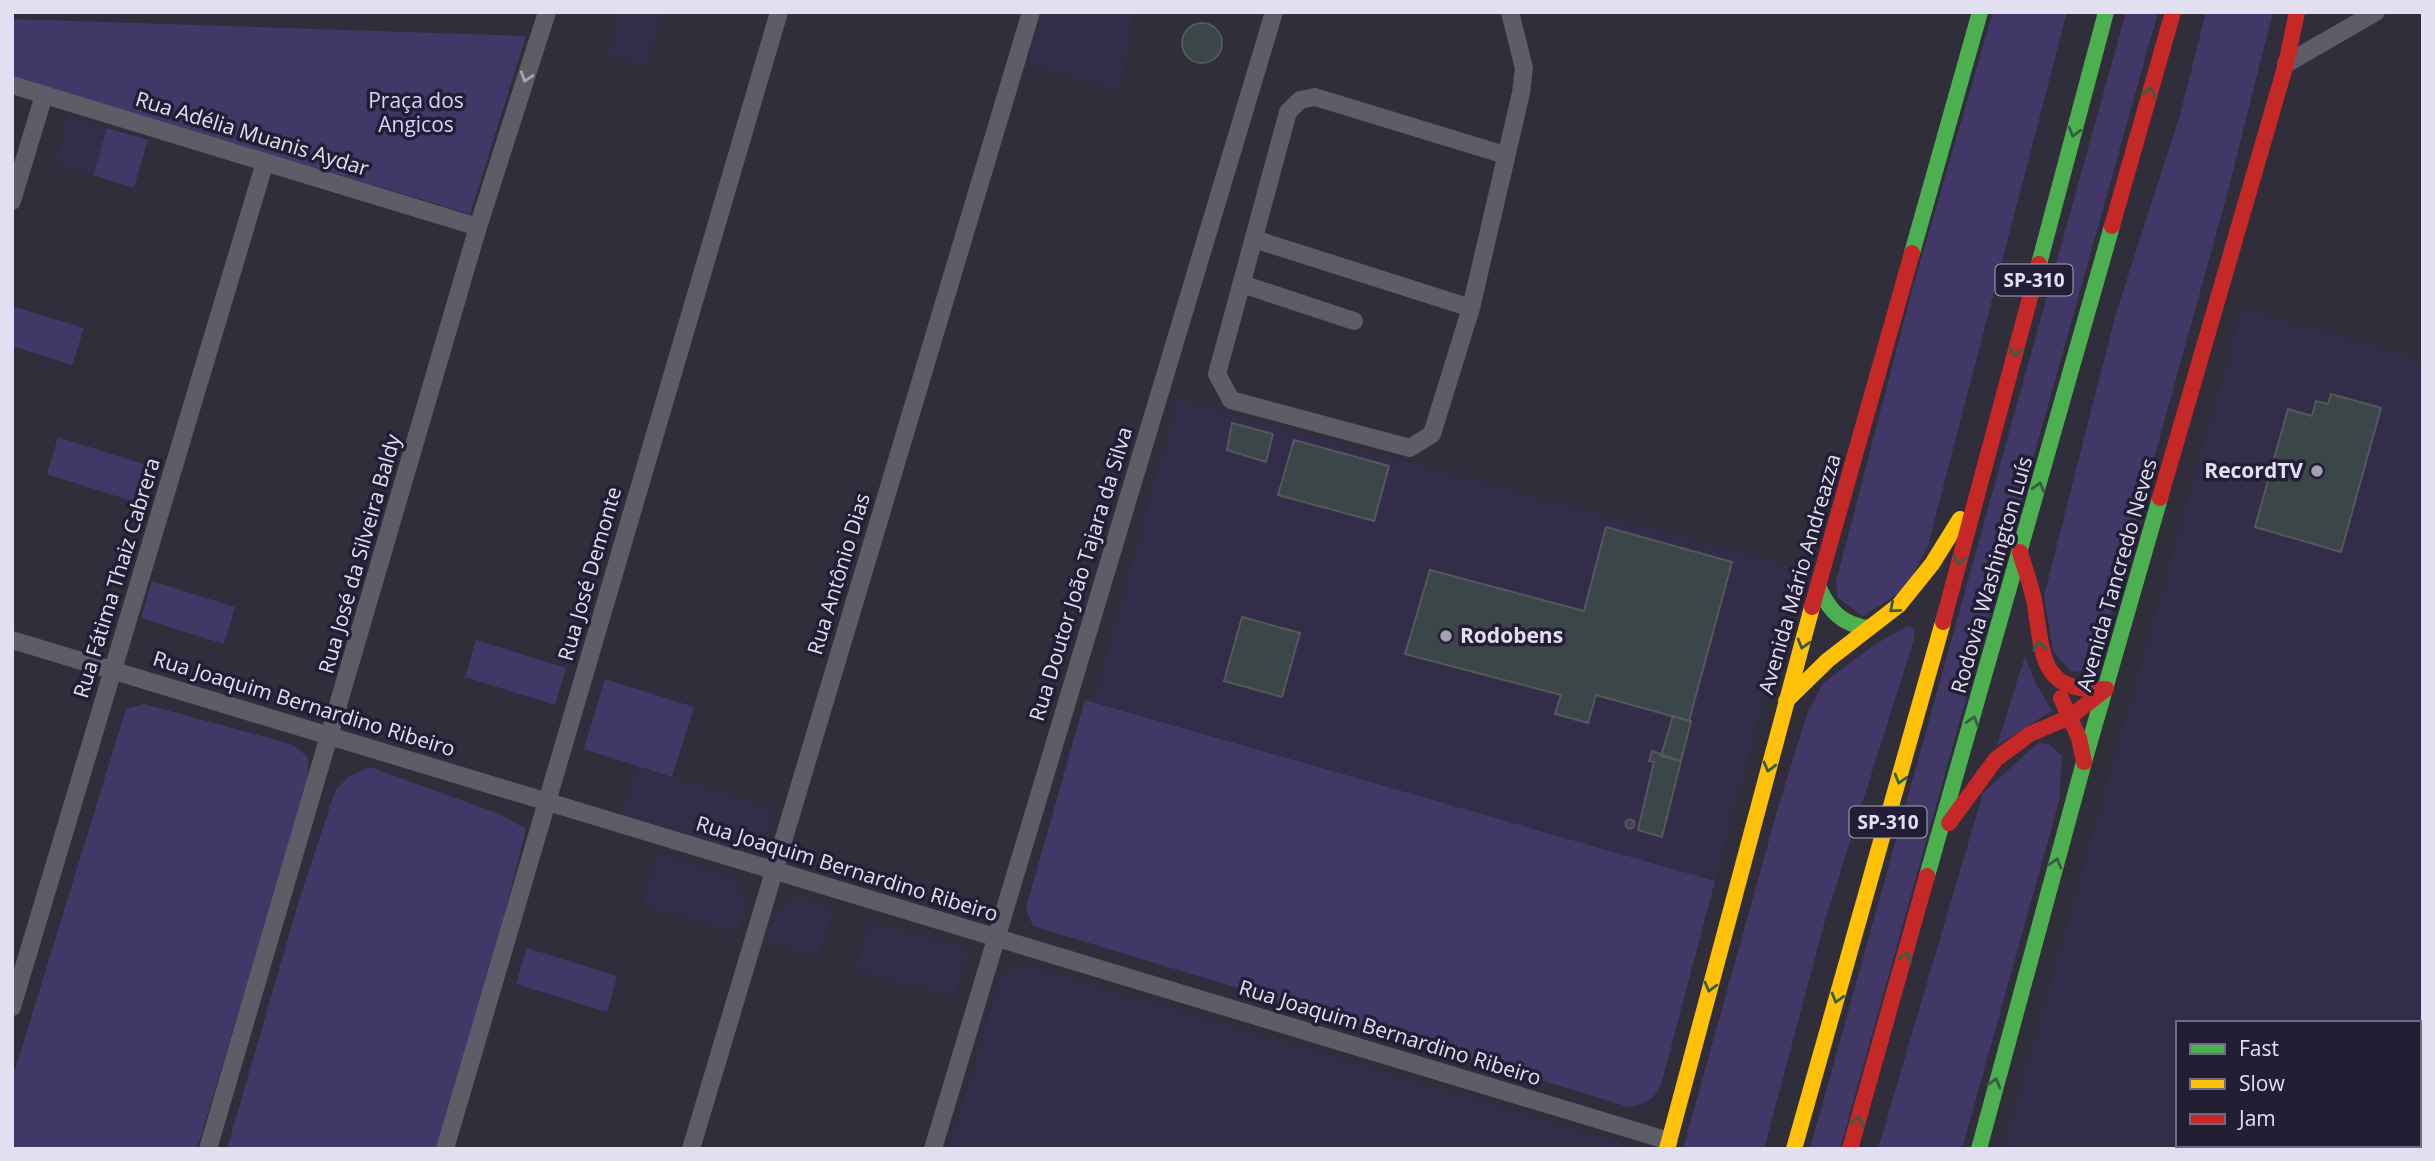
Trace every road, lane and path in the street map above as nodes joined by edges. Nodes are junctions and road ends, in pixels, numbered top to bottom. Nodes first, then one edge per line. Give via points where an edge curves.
1 (547, 12) edge
2 (779, 12) edge
3 (1031, 12) edge
4 (1274, 12) edge
5 (1510, 12) edge
6 (1973, 12) edge
7 (1980, 12) edge
8 (2106, 12) edge
9 (2173, 12) edge
10 (2297, 12) edge
11 (2376, 12) edge
12 (2286, 64) junction
13 (12, 85) edge
14 (44, 95) junction
15 (1505, 155) junction
16 (265, 162) junction
17 (12, 201) edge
18 (478, 227) junction
19 (1254, 239) junction
20 (1242, 284) junction
21 (1471, 308) junction
22 (1354, 321) dead end
23 (1977, 494) junction
24 (2020, 552) junction
25 (1819, 588) junction
26 (1868, 628) junction
27 (12, 640) edge
28 (114, 670) junction
29 (2050, 674) junction
30 (2106, 689) junction
31 (1786, 701) junction
32 (2070, 717) junction
33 (331, 736) junction
34 (2084, 762) junction
35 (547, 802) junction
36 (1941, 833) junction
37 (774, 870) junction
38 (996, 938) junction
39 (12, 1007) edge
40 (1668, 1145) edge
41 (208, 1149) edge
42 (445, 1149) edge
43 (691, 1149) edge
44 (933, 1149) edge
45 (1794, 1149) edge
46 (1850, 1149) edge
47 (1979, 1149) edge

1 -> 18 street, Rua José da Silveira Baldy
2 - 35 street, Rua José Demonte
3 - 37 street, Rua Antônio Dias
4 - 38 street, Rua Doutor João Tajara da Silva
5 - 15 street via 1524,68
6 - 7 street
7 - 25 main road, Avenida Mário Andreazza
8 -> 23 main road, Rodovia Washington Luís / SP-310
24 -> 9 main road, Rodovia Washington Luís / SP-310
10 - 12 main road, Avenida Tancredo Neves
11 - 12 street
12 - 30 main road, Avenida Tancredo Neves
13 - 14 street, Rua Adélia Muanis Aydar
14 - 16 street, Rua Adélia Muanis Aydar
14 - 17 street
15 - 19 street via 1315,97 1300,100 1288,112
15 - 21 street
16 - 18 street, Rua Adélia Muanis Aydar
16 - 28 street, Rua Fátima Thaiz Cabrera
18 - 33 street, Rua José da Silveira Baldy
19 - 20 street
19 - 21 street
20 - 21 street via 1217,374 1231,400 1410,448 1432,434
20 - 22 street
23 -> 26 main road via 1899,605
23 -> 45 main road, Rodovia Washington Luís / SP-310
29 -> 24 main road via 2041,658 2033,595
36 -> 24 main road, Rodovia Washington Luís / SP-310
25 - 26 main road via 1830,612 1848,626
25 -> 31 main road, Avenida Mário Andreazza
26 - 31 main road
27 - 28 street, Rua Joaquim Bernardino Ribeiro
28 - 33 street, Rua Joaquim Bernardino Ribeiro
28 - 39 street, Rua Fátima Thaiz Cabrera
29 - 30 main road via 2069,688 2087,693
29 - 32 main road
30 - 32 main road
30 - 34 main road, Avenida Tancredo Neves
31 -> 40 main road, Avenida Mário Andreazza
32 - 34 main road
32 - 36 main road via 2030,734 1996,759
33 - 35 street, Rua Joaquim Bernardino Ribeiro
33 - 41 street, Rua José da Silveira Baldy
47 -> 34 main road, Avenida Tancredo Neves
35 - 37 street, Rua Joaquim Bernardino Ribeiro
35 - 42 street, Rua José Demonte
46 -> 36 main road, Rodovia Washington Luís / SP-310
37 - 38 street, Rua Joaquim Bernardino Ribeiro
37 - 43 street, Rua Antônio Dias
38 - 40 street, Rua Joaquim Bernardino Ribeiro
38 - 44 street, Rua Doutor João Tajara da Silva

